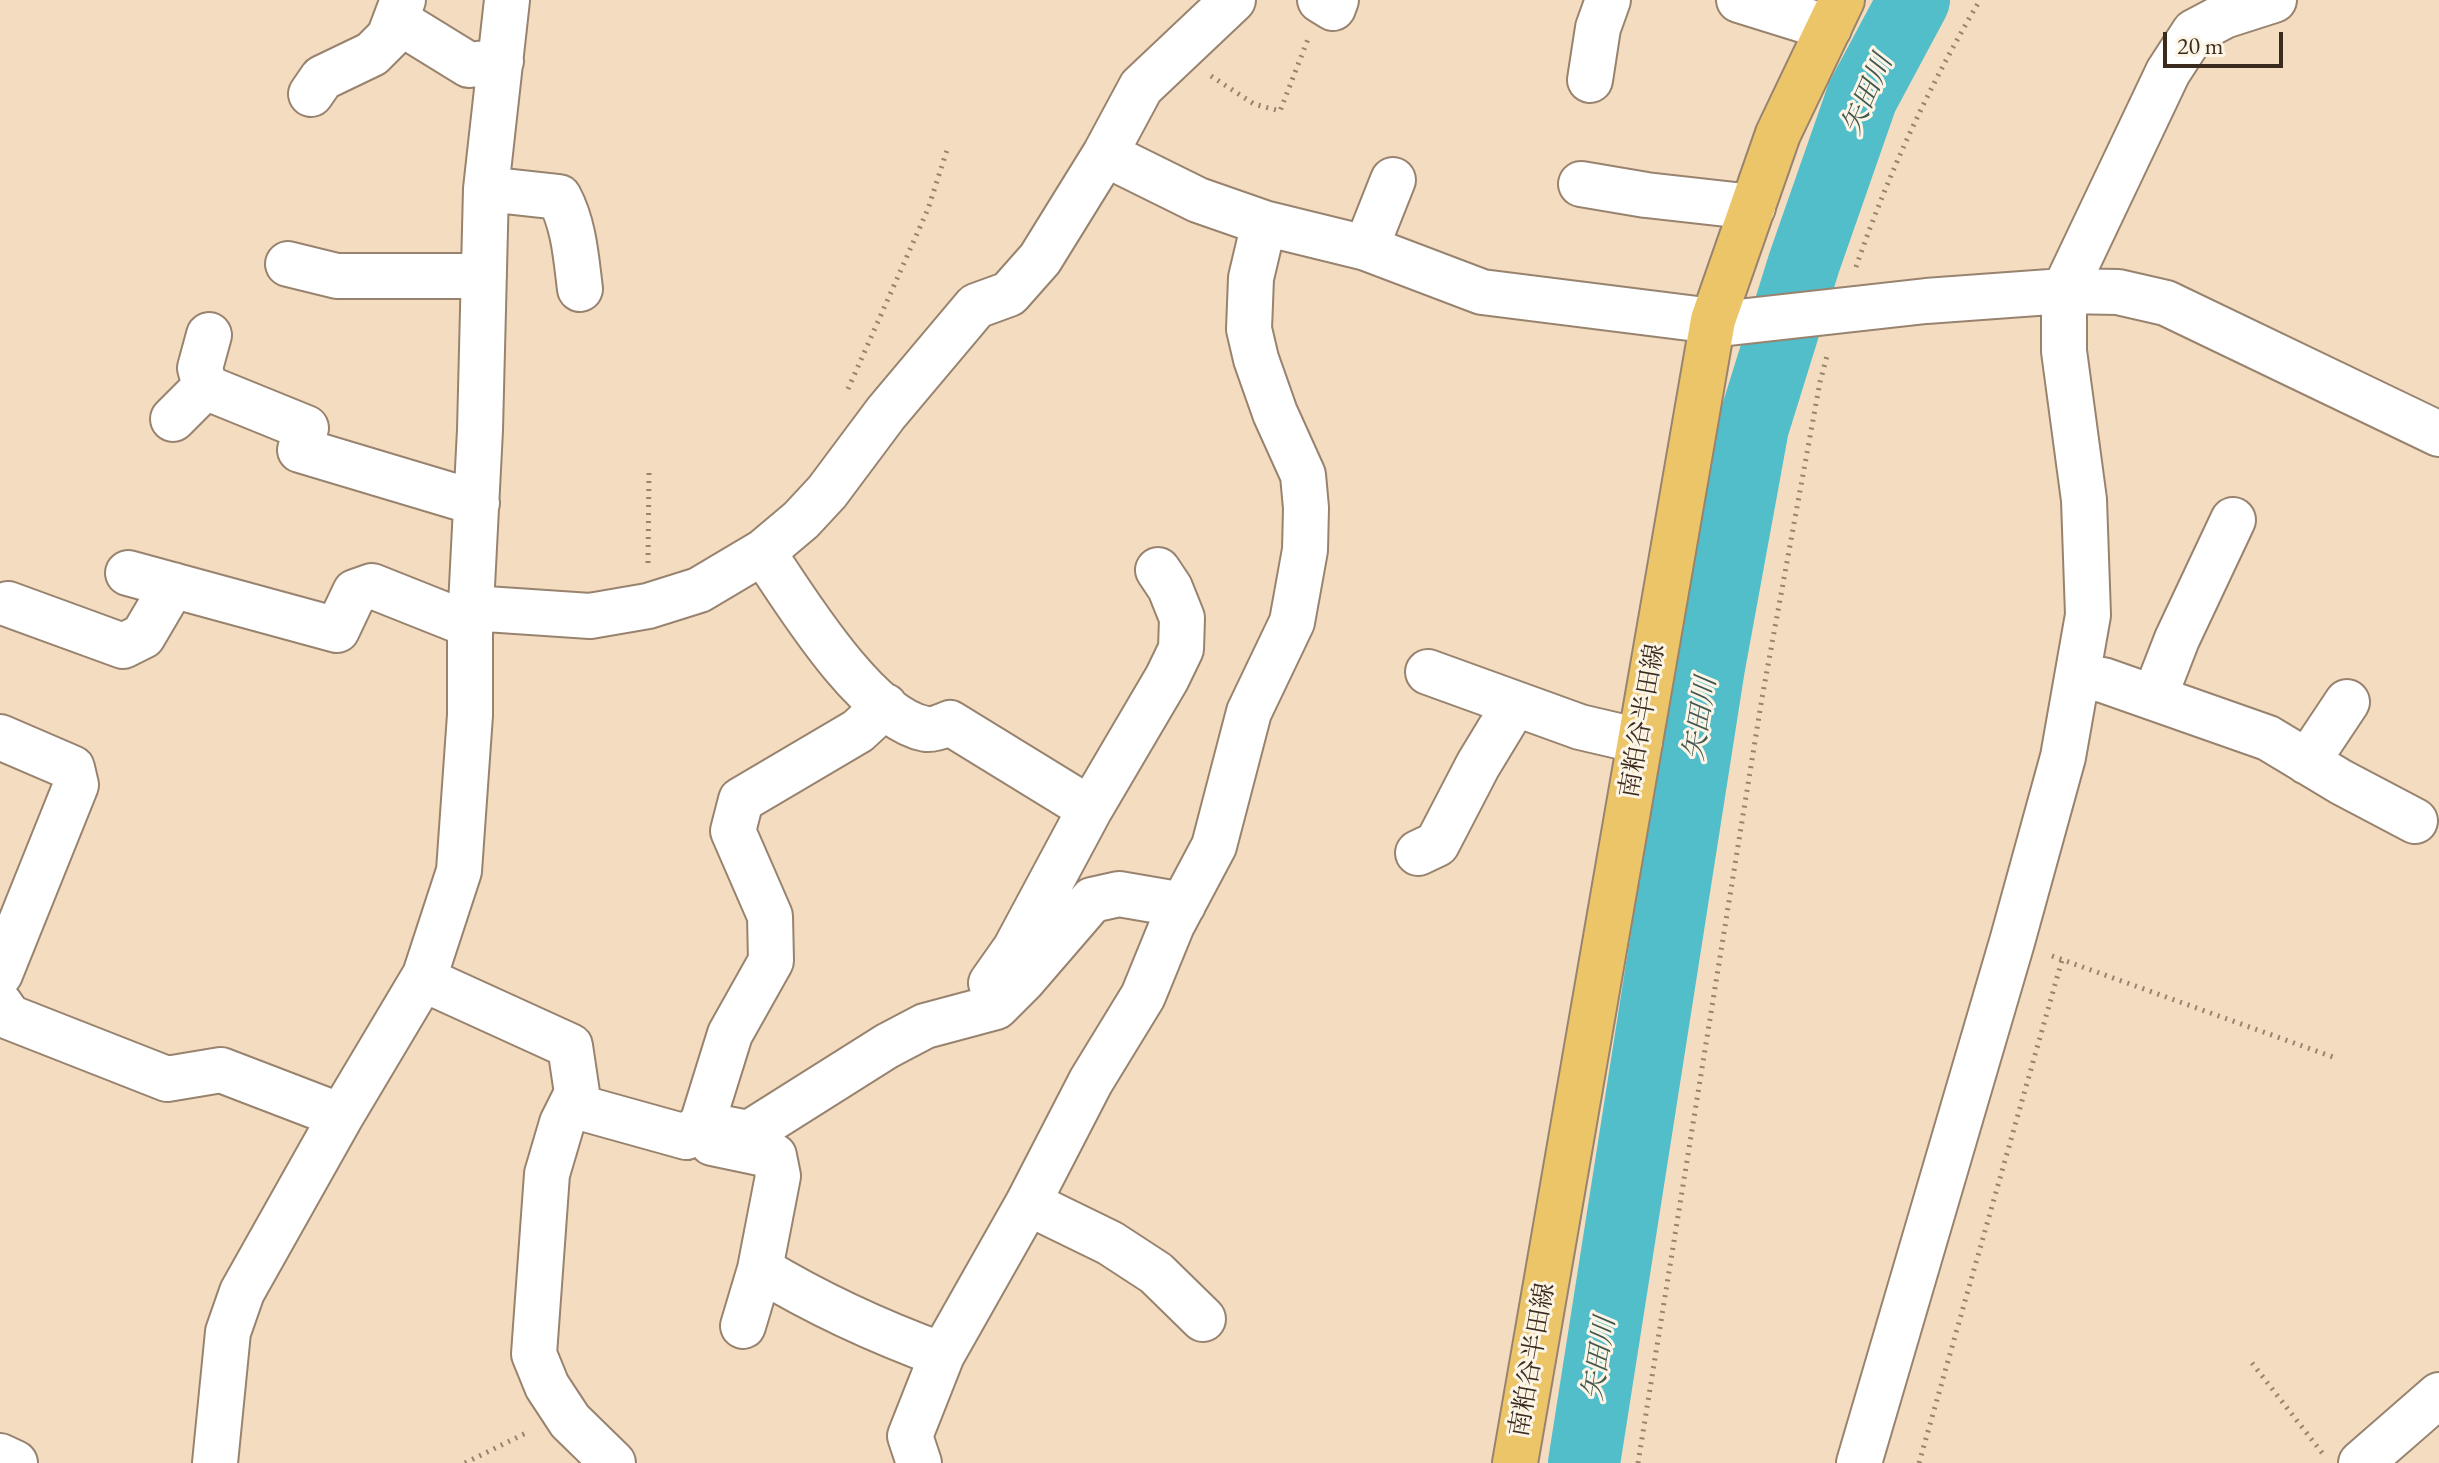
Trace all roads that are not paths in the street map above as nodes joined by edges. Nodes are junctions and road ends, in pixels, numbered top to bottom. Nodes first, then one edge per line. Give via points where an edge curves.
1 (507, 0) edge
2 (1233, 0) edge
3 (1320, 0) edge
4 (1336, 0) edge
5 (1608, 0) edge
6 (1739, 0) edge
7 (2274, 0) edge
8 (399, 10) edge
9 (1835, 14) edge
10 (501, 61) junction
11 (1590, 80) dead end
12 (311, 94) dead end
13 (1105, 154) junction
14 (1393, 180) dead end
15 (1581, 184) dead end
16 (486, 189) junction
17 (1753, 207) junction
18 (1258, 220) junction
19 (1366, 248) junction
20 (288, 264) dead end
21 (484, 276) junction
22 (580, 289) dead end
23 (2064, 291) junction
24 (1721, 322) junction
25 (209, 335) dead end
26 (1235, 386) dead end
27 (205, 387) junction
28 (173, 419) dead end
29 (2439, 434) edge
30 (477, 503) junction
31 (2233, 520) dead end
32 (763, 552) junction
33 (1158, 570) dead end
34 (128, 573) dead end
35 (173, 585) junction
36 (8, 604) dead end
37 (471, 616) junction
38 (1428, 672) dead end
39 (2077, 677) junction
40 (2154, 698) junction
41 (2347, 702) dead end
42 (1515, 704) junction
43 (885, 706) junction
44 (0, 737) edge
45 (1640, 741) junction
46 (2307, 762) junction
47 (1090, 809) junction
48 (2415, 821) dead end
49 (1418, 853) dead end
50 (1183, 905) junction
51 (0, 974) edge
52 (423, 979) junction
53 (0, 1004) edge
54 (976, 1012) junction
55 (571, 1105) junction
56 (341, 1116) junction
57 (694, 1131) junction
58 (1028, 1203) junction
59 (760, 1269) junction
60 (1203, 1319) dead end
61 (743, 1326) dead end
62 (942, 1355) junction
63 (2439, 1395) edge
64 (0, 1456) edge
65 (600, 1458) edge
66 (15, 1463) edge
67 (215, 1463) edge
68 (919, 1463) edge
69 (1515, 1463) edge
70 (1859, 1463) edge
71 (2361, 1463) edge

1 - 10 street
2 - 13 street via 1141,87
3 - 4 street via 1333,8
5 - 11 street
6 - 9 street
7 - 23 street via 2194,32 2168,72
8 - 10 street via 469,65
8 - 12 street via 389,37 372,54 322,78
9 - 17 main road, 南粕谷半田線 via 1778,134
10 - 16 street
13 - 18 street via 1198,200
13 - 32 street via 1040,259 1009,294 976,306 827,492
14 - 19 street
15 - 17 street
16 - 21 street
16 - 22 street via 559,197 575,245
17 - 24 main road, 南粕谷半田線
18 - 19 street
18 - 26 street via 1234,310
18 - 50 street via 1249,329 1270,399 1303,475 1305,550 1292,622 1249,712 1214,846
19 - 24 street via 1482,292
20 - 21 street via 337,276
21 - 30 street
23 - 24 street
23 - 29 street via 2118,292 2166,303
23 - 39 street via 2064,351 2084,500 2088,615
24 - 45 main road, 南粕谷半田線
25 - 27 street via 200,368
27 - 28 street
27 - 30 street via 306,428 300,450
30 - 37 street
31 - 40 street
32 - 37 street via 699,590 648,606 590,616
32 - 43 street via 813,629
33 - 47 street via 1182,618 1181,649
34 - 35 street
35 - 36 street via 143,636 123,646
35 - 37 street via 337,630 355,592 372,586
37 - 52 street via 459,871
38 - 42 street
39 - 40 street
39 - 70 street via 2063,757 2012,942
40 - 46 street via 2268,738
41 - 46 street
42 - 45 street
42 - 49 street via 1437,844
43 - 47 street via 928,730 950,723
43 - 57 street via 858,731 741,800 733,831 770,916 771,961 730,1034
44 - 51 street via 72,768 76,785
45 - 69 main road, 南粕谷半田線
46 - 48 street
47 - 54 street
50 - 54 street via 1119,894 1092,900 996,1007
50 - 58 street via 1143,996 1091,1081
52 - 55 street via 570,1046 577,1093
52 - 56 street
53 - 56 street via 9,1017 167,1079 221,1070
54 - 57 street via 925,1026 887,1046 749,1133
55 - 57 street
55 - 65 street via 547,1174 534,1354 547,1386
56 - 67 street via 242,1292 228,1332
57 - 59 street via 774,1156 778,1176
58 - 60 street via 1144,1265
58 - 62 street
59 - 61 street
59 - 62 street via 813,1299
62 - 68 street via 910,1436
63 - 71 street
64 - 66 street

